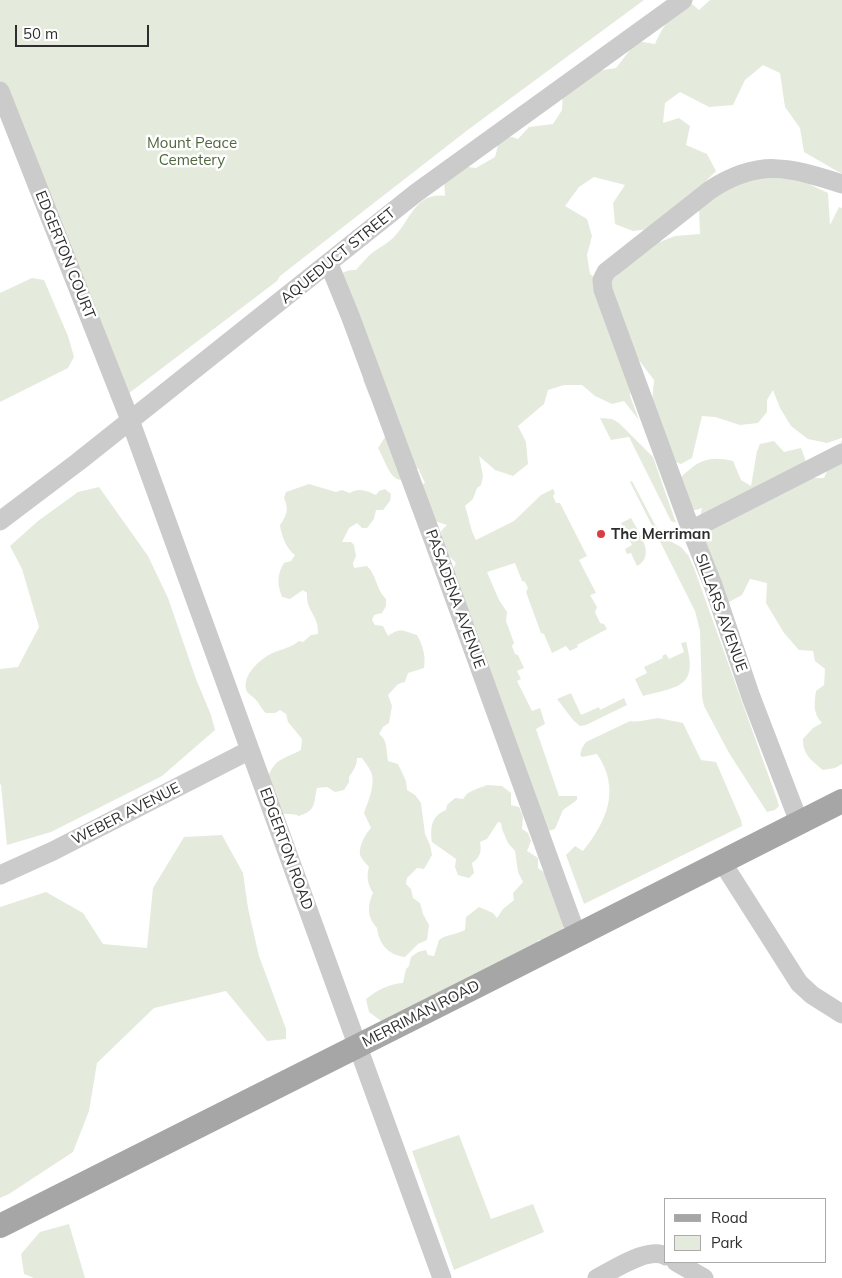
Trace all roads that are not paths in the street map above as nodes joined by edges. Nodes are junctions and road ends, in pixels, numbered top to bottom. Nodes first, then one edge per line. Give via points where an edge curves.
1 (683, 0) edge
2 (0, 90) edge
3 (842, 184) edge
4 (329, 264) junction
5 (130, 420) junction
6 (842, 453) edge
7 (0, 521) edge
8 (691, 530) junction
9 (250, 750) junction
10 (842, 801) edge
11 (799, 822) junction
12 (722, 862) junction
13 (0, 875) edge
14 (577, 936) junction
15 (842, 1014) edge
16 (358, 1046) junction
17 (0, 1226) edge
18 (664, 1255) edge
19 (678, 1263) edge
20 (442, 1278) edge
21 (597, 1278) edge
22 (704, 1278) edge

1 - 4 street, AQUEDUCT STREET via 416,193
2 - 5 street, EDGERTON COURT
3 - 8 street, SILLARS AVENUE via 780,168 752,170 724,181 606,272 602,280
4 - 5 street, AQUEDUCT STREET
4 - 14 street, PASADENA AVENUE via 428,524
5 - 7 street, AQUEDUCT STREET
5 - 9 street, EDGERTON ROAD
6 - 8 street
8 - 11 street, SILLARS AVENUE
9 - 13 street, WEBER AVENUE
9 - 16 street, EDGERTON ROAD
10 - 11 main road, MERRIMAN ROAD
11 - 12 main road, MERRIMAN ROAD
12 - 14 main road, MERRIMAN ROAD
12 - 15 street via 799,983
14 - 16 main road, MERRIMAN ROAD
16 - 17 main road, MERRIMAN ROAD
16 - 20 street, EDGERTON ROAD
18 - 21 street via 654,1252 644,1255
19 - 22 street

